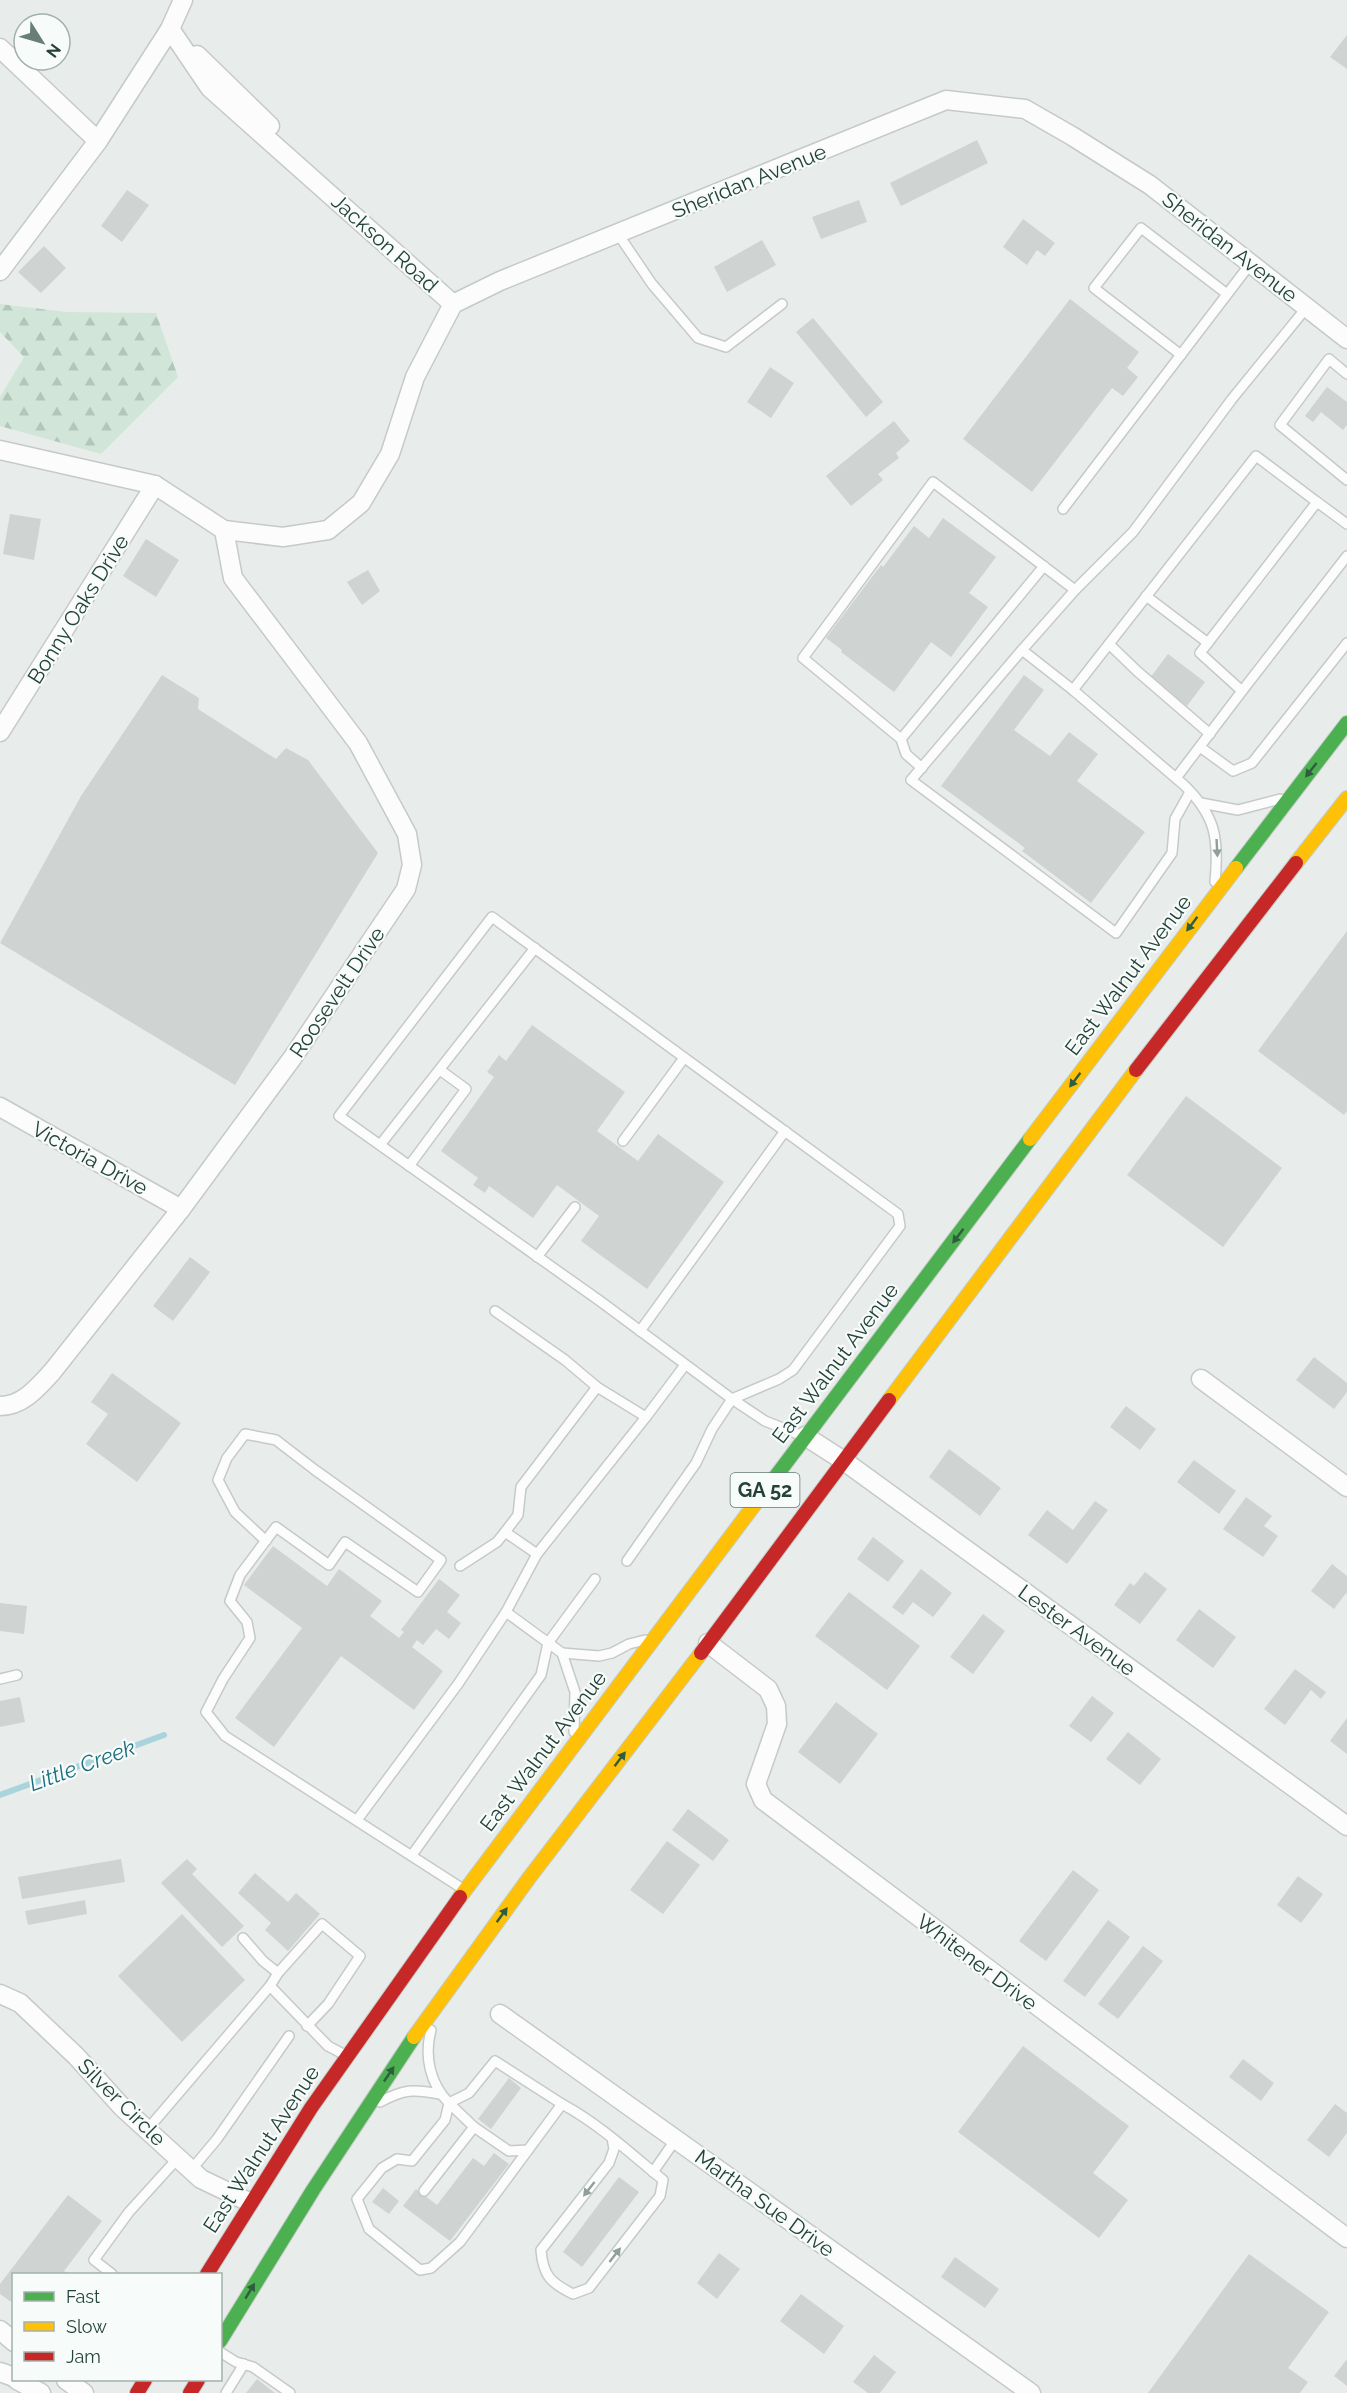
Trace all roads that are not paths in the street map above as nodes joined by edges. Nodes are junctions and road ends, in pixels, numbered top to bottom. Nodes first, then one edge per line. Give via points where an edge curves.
1 (183, 0) edge
2 (170, 29) junction
3 (0, 48) edge
4 (98, 141) junction
5 (618, 234) junction
6 (1251, 263) junction
7 (0, 271) edge
8 (1227, 294) junction
9 (453, 304) junction
10 (782, 304) dead end
11 (1307, 307) junction
12 (1347, 339) edge
13 (1180, 355) junction
14 (1347, 374) edge
15 (0, 450) edge
16 (1347, 480) edge
17 (155, 485) junction
18 (1317, 502) junction
19 (1063, 509) dead end
20 (1347, 524) edge
21 (224, 530) junction
22 (1347, 556) edge
23 (1044, 566) junction
24 (1075, 590) junction
25 (1146, 596) junction
26 (1208, 643) junction
27 (1347, 643) edge
28 (1109, 644) junction
29 (1022, 650) junction
30 (1073, 690) junction
31 (1242, 691) junction
32 (1347, 723) edge
33 (0, 732) edge
34 (1210, 734) junction
35 (901, 739) junction
36 (1200, 747) junction
37 (922, 768) junction
38 (1176, 778) junction
39 (1190, 792) junction
40 (1291, 796) junction
41 (1347, 798) edge
42 (1201, 803) junction
43 (1214, 897) junction
44 (535, 948) junction
45 (684, 1058) junction
46 (440, 1070) junction
47 (0, 1107) edge
48 (785, 1131) junction
49 (623, 1141) dead end
50 (380, 1145) junction
51 (409, 1166) junction
52 (575, 1206) dead end
53 (181, 1209) junction
54 (537, 1257) junction
55 (495, 1311) dead end
56 (640, 1331) junction
57 (685, 1365) junction
58 (1201, 1379) dead end
59 (597, 1387) junction
60 (732, 1399) junction
61 (0, 1406) edge
62 (646, 1417) junction
63 (805, 1436) junction
64 (844, 1461) junction
65 (1347, 1487) edge
66 (505, 1532) junction
67 (266, 1541) junction
68 (537, 1554) junction
69 (627, 1560) dead end
70 (460, 1566) dead end
71 (595, 1579) dead end
72 (506, 1612) junction
73 (654, 1638) junction
74 (548, 1643) junction
75 (708, 1644) junction
76 (562, 1653) junction
77 (16, 1675) dead end
78 (0, 1679) edge
79 (574, 1744) junction
80 (357, 1820) junction
81 (1347, 1826) edge
82 (412, 1855) junction
83 (465, 1890) junction
84 (243, 1938) dead end
85 (278, 1973) junction
86 (270, 1986) junction
87 (0, 1994) edge
88 (438, 2002) junction
89 (500, 2014) dead end
90 (307, 2026) junction
91 (289, 2036) dead end
92 (347, 2056) junction
93 (440, 2094) junction
94 (449, 2103) junction
95 (562, 2104) junction
96 (365, 2110) junction
97 (474, 2127) junction
98 (147, 2130) junction
99 (612, 2138) junction
100 (675, 2139) junction
101 (528, 2150) junction
102 (184, 2164) junction
103 (653, 2172) junction
104 (424, 2191) dead end
105 (249, 2202) junction
106 (1347, 2238) edge
107 (111, 2273) edge
108 (208, 2273) edge
109 (0, 2330) edge
110 (222, 2338) edge
111 (12, 2342) edge
112 (222, 2353) edge
113 (243, 2364) junction
114 (20, 2381) edge
115 (69, 2381) edge
116 (40, 2393) edge
117 (84, 2393) edge
118 (226, 2393) edge
119 (290, 2393) edge
120 (1031, 2393) edge

1 - 2 street
2 - 4 street
2 - 9 street, Jackson Road
3 - 4 street
4 - 7 street
5 - 6 street, Sheridan Avenue via 946,100 1025,109 1150,185
5 - 9 street, Sheridan Avenue
5 - 10 lane via 652,284 698,338 726,347
6 - 8 lane
6 - 11 street, Sheridan Avenue
8 - 13 lane
8 - 13 lane via 1141,228 1094,288
9 - 21 street via 415,377 390,454 361,503 328,531 283,537
11 - 12 street, Sheridan Avenue
11 - 24 lane via 1232,399 1133,532
13 - 19 lane
14 - 16 lane via 1329,359 1280,425
15 - 17 street
17 - 21 street
17 - 33 street, Bonny Oaks Drive
18 - 20 lane
18 - 25 lane via 1256,456
18 - 26 lane
21 - 53 street, Roosevelt Drive via 233,578 358,743 407,834 412,865 406,890 293,1057
22 - 31 lane
23 - 24 lane
23 - 35 lane
23 - 35 lane via 933,482 803,658
24 - 29 lane
25 - 26 lane
25 - 28 lane
26 - 31 lane via 1200,653
27 - 36 lane via 1252,764 1233,771
28 - 30 lane
28 - 34 lane
29 - 30 lane
29 - 37 lane
30 - 38 lane
31 - 34 lane
32 -> 40 main road, East Walnut Avenue / GA 52
34 - 36 lane
35 - 37 lane via 906,754
36 - 38 lane
37 - 39 lane via 911,780 1116,933 1172,853 1175,819
38 - 39 lane
39 - 42 lane
40 - 42 lane via 1238,810
40 - 43 main road, East Walnut Avenue / GA 52
41 - 64 main road, GA 52
42 -> 43 lane via 1218,849
43 -> 63 main road, East Walnut Avenue / GA 52
44 - 45 lane
44 - 46 lane
44 - 50 lane via 492,916 339,1116
45 - 48 lane
45 - 49 lane
46 - 50 lane
46 - 51 lane via 466,1089
47 - 53 street, Victoria Drive
48 - 56 lane
48 - 60 lane via 898,1214 900,1226 792,1370
50 - 51 lane
51 - 54 lane
52 - 54 lane
53 - 61 street, Roosevelt Drive via 30,1396
54 - 56 lane
55 - 59 lane
56 - 57 lane
57 - 60 lane
57 - 62 lane
58 - 65 street
59 - 62 lane
59 - 66 lane via 521,1487 518,1515
60 - 63 lane via 765,1421
60 - 69 lane via 712,1428 696,1463
62 - 68 lane
63 - 64 street, Lester Avenue
63 - 73 main road, East Walnut Avenue / GA 52
64 - 75 main road, GA 52
64 - 81 street, Lester Avenue
66 - 68 lane
66 - 70 lane via 497,1542
67 - 67 lane via 276,1527 329,1564 345,1542 418,1592 441,1560 276,1440 245,1434 227,1458 218,1480 235,1512
67 - 80 lane via 240,1575 230,1601 247,1622 250,1638 206,1712 225,1736
68 - 72 lane
71 - 74 lane
72 - 74 lane
72 - 80 lane
73 - 76 lane via 599,1656
73 - 79 main road, East Walnut Avenue / GA 52
74 - 76 lane
74 - 82 lane via 541,1675
88 -> 75 main road, GA 52
75 - 106 street, Whitener Drive via 768,1689 776,1706 777,1724 756,1784 763,1800
76 - 79 lane via 575,1692
77 - 78 lane
79 - 83 main road, East Walnut Avenue / GA 52
80 - 82 lane
82 - 83 lane
83 - 92 main road, East Walnut Avenue / GA 52
84 - 85 lane
85 - 86 lane
85 - 90 lane via 322,1924 360,1956 328,2004
86 - 90 lane
86 - 98 lane
87 - 98 street, Silver Circle via 20,2003
88 - 93 lane via 428,2042 429,2068
96 -> 88 main road, GA 52
89 - 100 street, Martha Sue Drive
90 - 92 lane via 328,2046
91 - 102 lane via 217,2139
92 - 105 main road, East Walnut Avenue / GA 52
93 - 94 lane
93 - 96 lane via 399,2092
94 - 95 lane via 469,2093 495,2061
94 - 97 lane
94 - 101 lane via 445,2120 411,2161 397,2159 382,2168 357,2199 369,2229 420,2270 431,2268 460,2242
95 - 99 lane
95 - 101 lane
110 -> 96 main road, GA 52
97 - 101 lane via 509,2151
97 - 104 lane
98 - 102 street, Silver Circle
99 - 103 lane
99 -> 103 lane via 614,2149 609,2163 542,2250 543,2269 558,2287 573,2294 589,2288 660,2196 663,2180
100 - 103 lane
100 - 120 street, Martha Sue Drive
102 - 105 street, Silver Circle via 201,2179
102 - 107 lane via 129,2212 93,2260
105 - 108 main road, East Walnut Avenue / GA 52
109 - 111 street
112 - 113 lane
113 - 118 lane
113 - 119 lane
114 - 116 street
115 - 117 street

